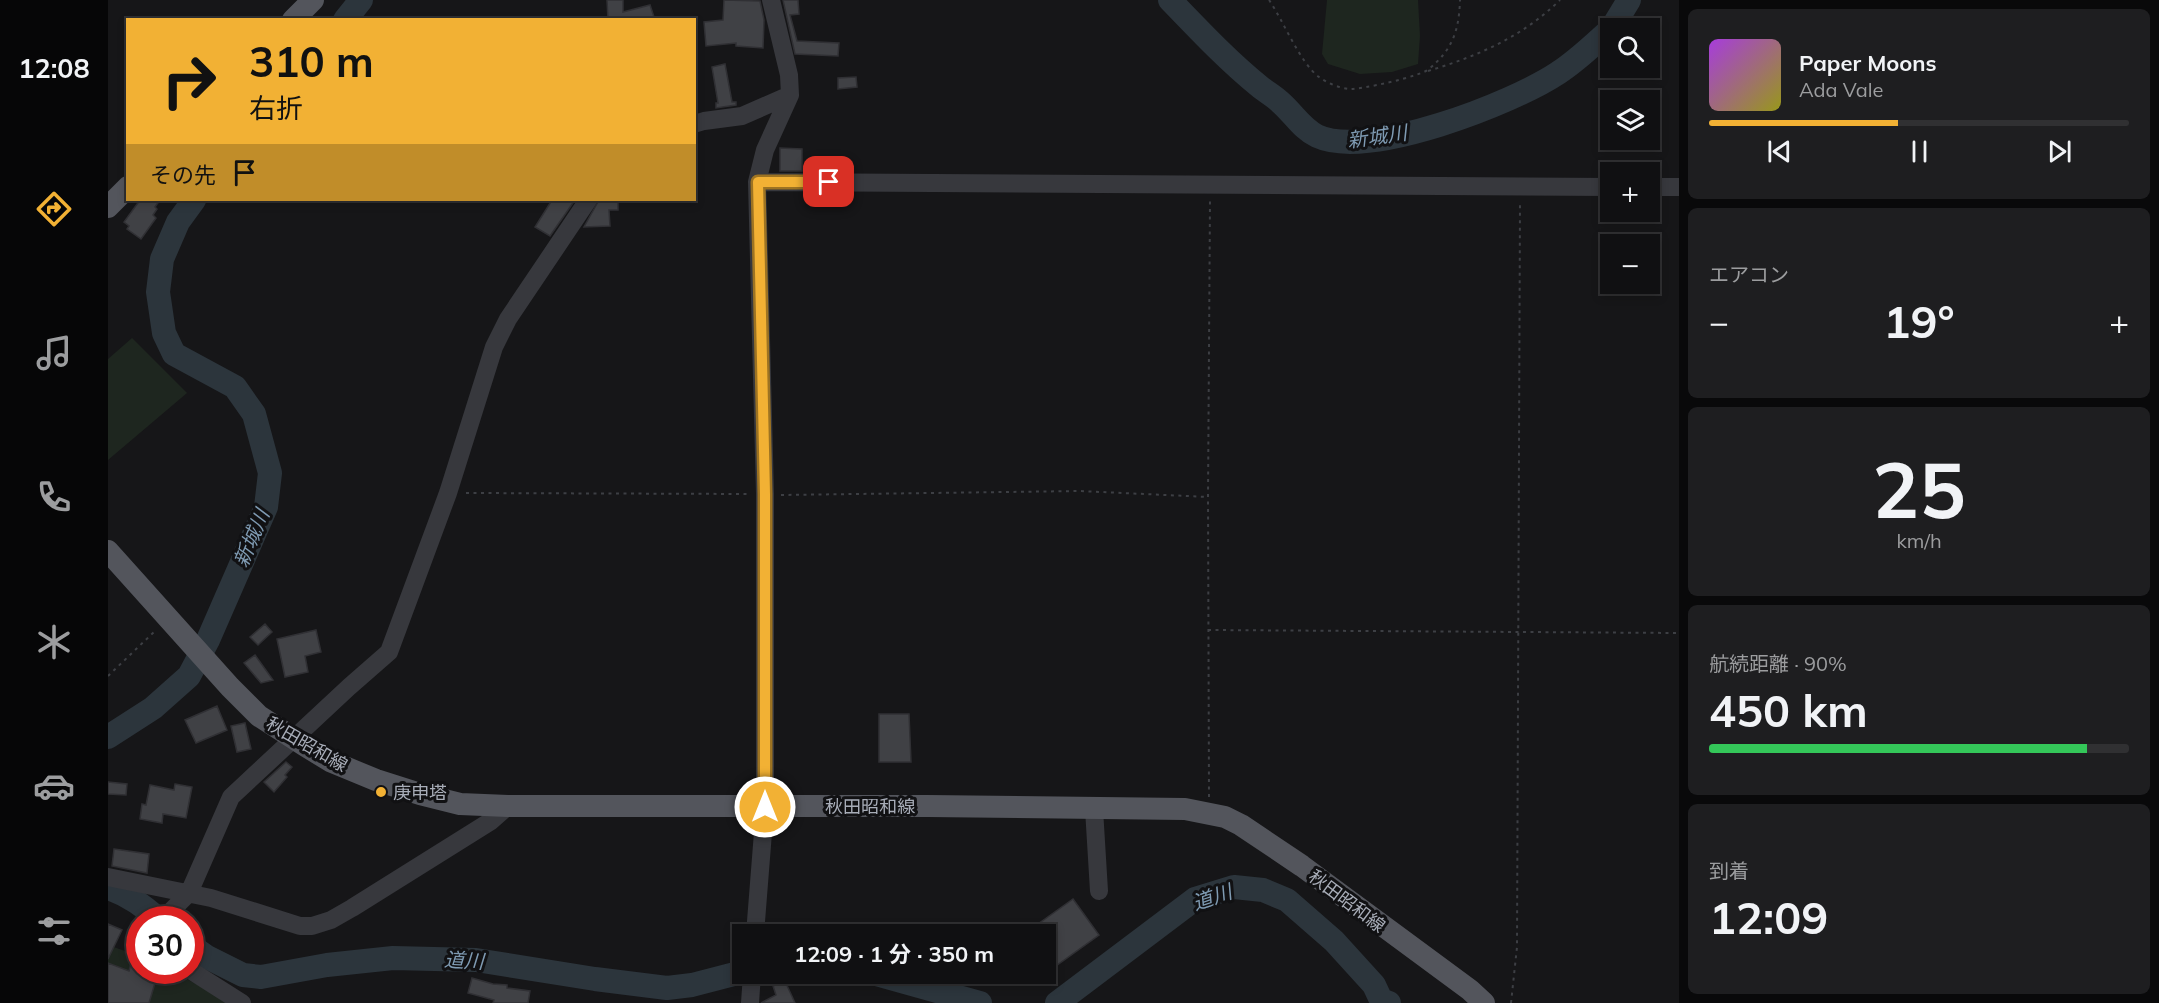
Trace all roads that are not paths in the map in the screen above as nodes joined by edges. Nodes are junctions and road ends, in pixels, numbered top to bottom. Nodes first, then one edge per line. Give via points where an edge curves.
1 (313, 0) edge
2 (771, 0) edge
3 (295, 18) edge
4 (790, 95) junction
5 (696, 123) edge
6 (758, 182) junction
7 (1600, 187) edge
8 (1660, 187) edge
9 (1679, 187) edge
10 (126, 189) edge
11 (587, 201) edge
12 (108, 207) edge
13 (108, 551) edge
14 (295, 739) junction
15 (508, 806) junction
16 (765, 807) junction
17 (1094, 809) junction
18 (108, 877) edge
19 (1099, 891) dead end
20 (189, 893) junction
21 (175, 906) edge
22 (756, 924) edge
23 (204, 979) edge
24 (751, 984) edge
25 (242, 1003) edge
26 (750, 1003) edge
27 (1484, 1003) edge

1 - 3 main road
2 - 4 street
4 - 5 street via 742,116
4 - 6 street via 765,150
6 - 7 street
6 - 16 street via 765,494
8 - 9 street
10 - 12 main road
11 - 14 street via 494,347 448,493 389,652
13 - 14 main road, 秋田昭和線 via 259,716
14 - 15 main road, 秋田昭和線 via 330,761 376,780 460,804
14 - 20 street via 231,797
15 - 16 main road, 秋田昭和線
15 - 20 street via 491,821 352,908 312,926 288,924
16 - 17 main road, 秋田昭和線
16 - 22 street
17 - 19 street
17 - 27 main road, 秋田昭和線 via 1185,809 1225,817 1302,866
18 - 20 street
20 - 21 street
23 - 25 street
24 - 26 street

